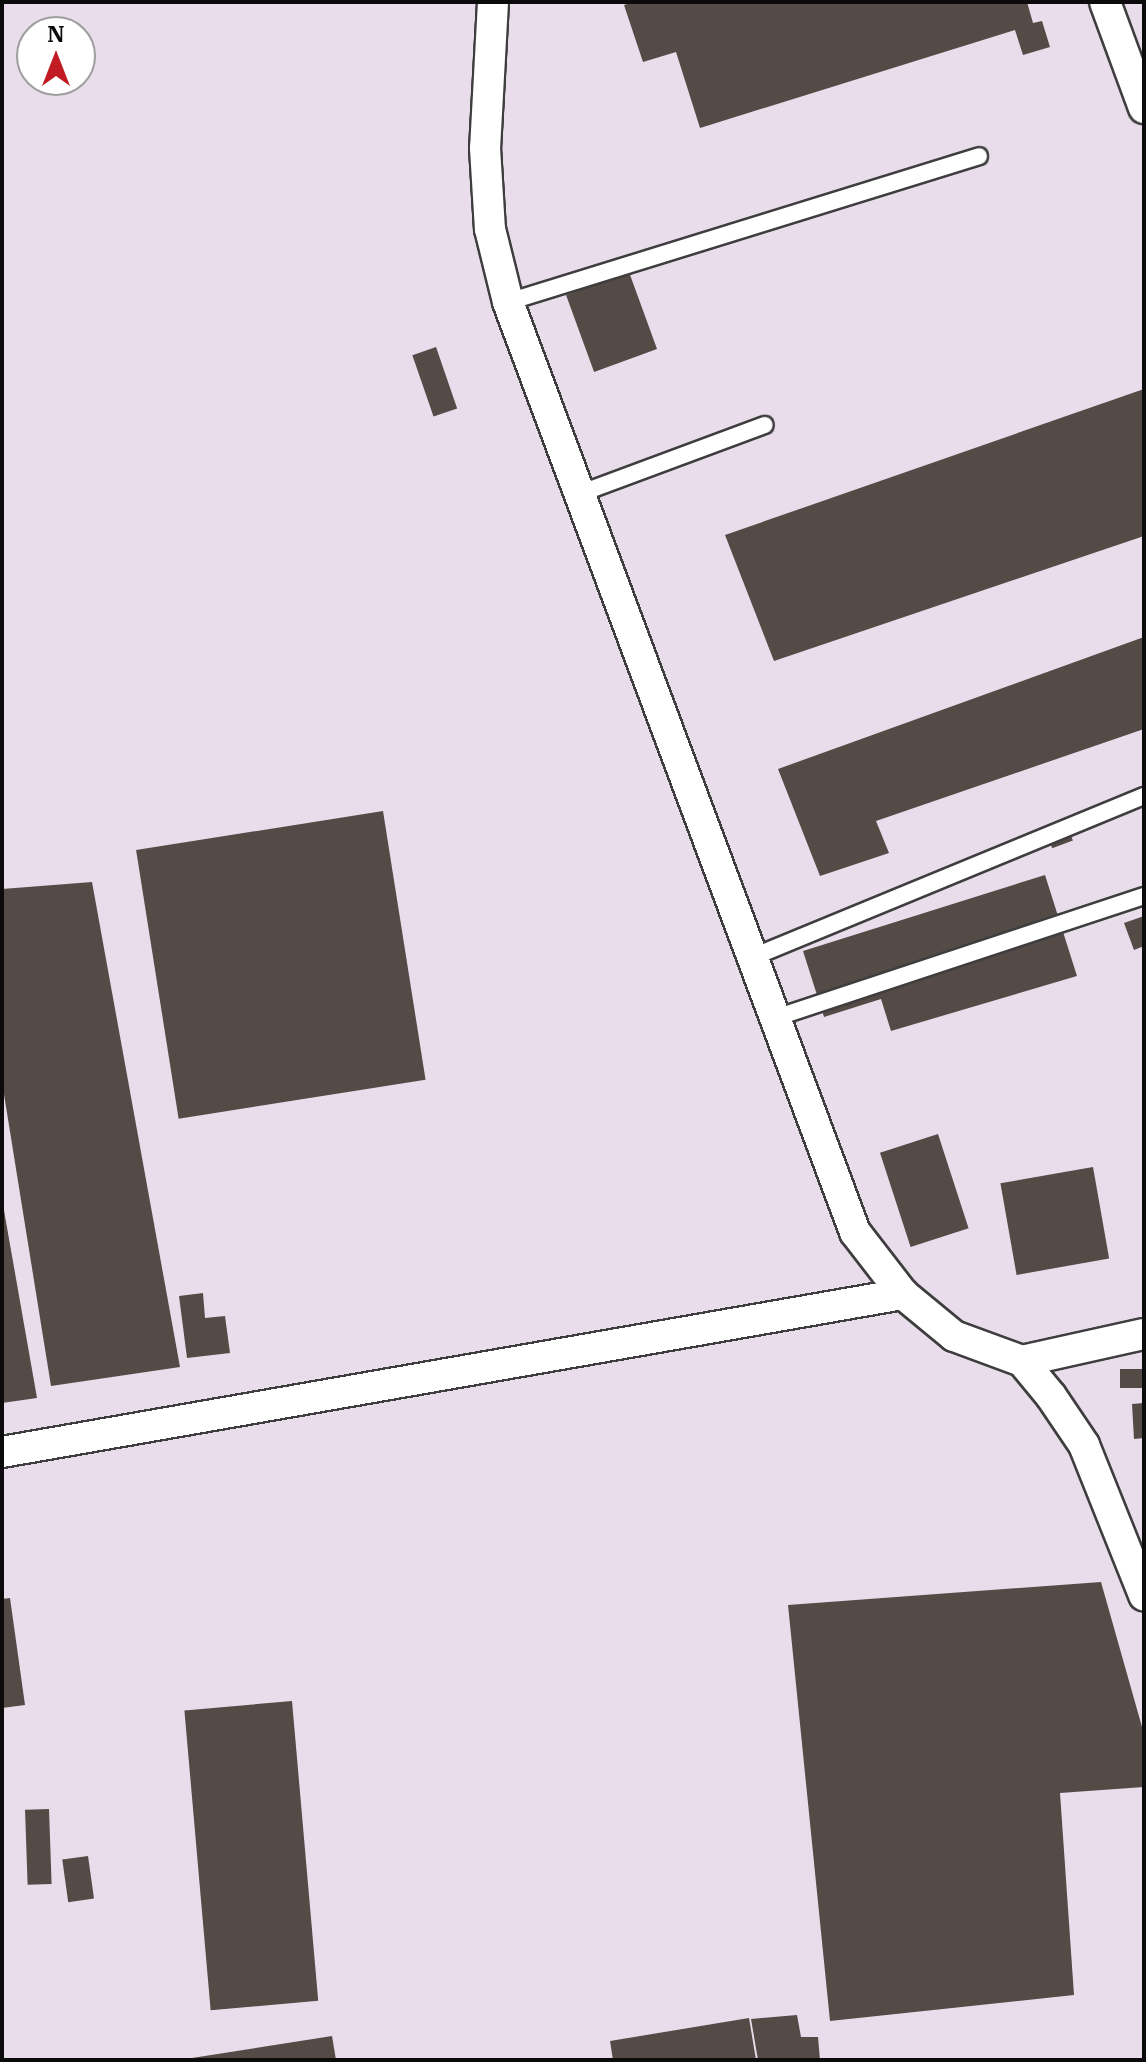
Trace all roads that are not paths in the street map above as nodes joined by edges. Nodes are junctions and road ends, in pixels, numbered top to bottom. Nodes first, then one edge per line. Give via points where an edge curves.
1 (493, 2) edge
2 (1105, 2) edge
3 (1144, 108) edge
4 (979, 156) dead end
5 (508, 302) junction
6 (765, 425) dead end
7 (579, 494) junction
8 (1144, 796) edge
9 (1144, 896) edge
10 (753, 957) junction
11 (775, 1018) junction
12 (903, 1294) junction
13 (1144, 1334) edge
14 (1022, 1361) junction
15 (2, 1452) edge
16 (1144, 1595) edge

1 - 5 street via 485,148 490,229
2 - 3 street
4 - 5 lane
5 - 7 street
6 - 7 lane
7 - 10 street
8 - 10 lane
9 - 11 lane
10 - 11 street
11 - 12 street via 855,1232
12 - 14 street via 954,1336
12 - 15 street
13 - 14 street
14 - 16 street via 1084,1445

